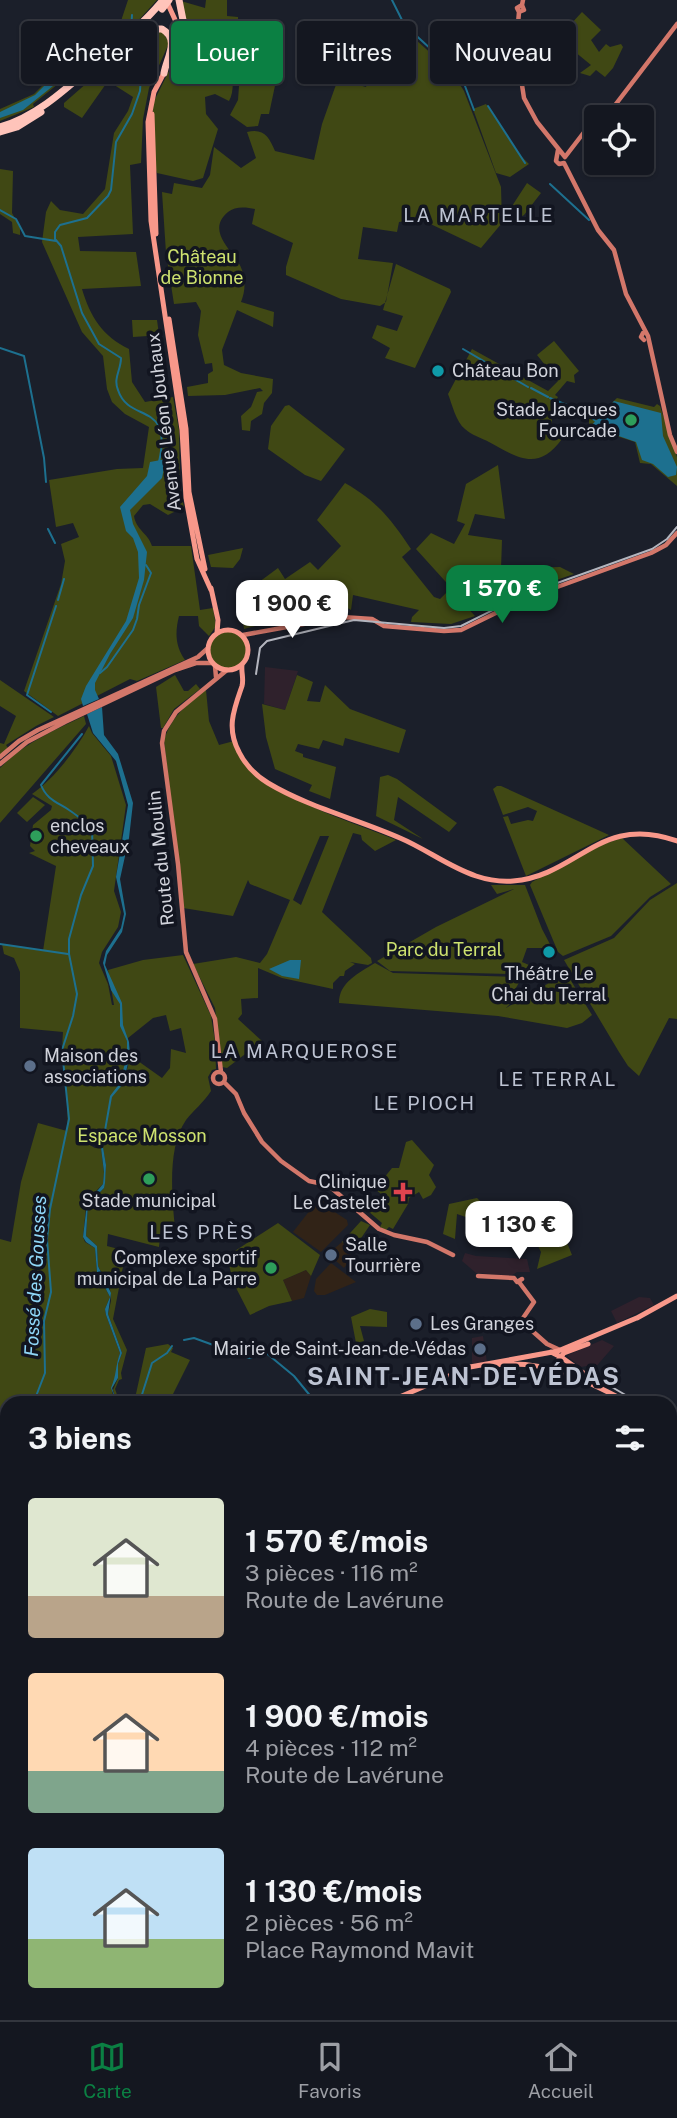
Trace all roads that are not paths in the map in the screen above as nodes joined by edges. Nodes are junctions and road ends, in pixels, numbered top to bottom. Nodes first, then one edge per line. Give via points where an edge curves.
1 (179, 0) edge
2 (164, 2) edge
3 (522, 3) edge
4 (147, 21) edge
5 (677, 24) edge
6 (157, 28) edge
7 (164, 73) junction
8 (72, 84) edge
9 (77, 84) edge
10 (615, 105) edge
11 (0, 127) edge
12 (0, 132) edge
13 (584, 133) edge
14 (562, 156) junction
15 (677, 452) edge
16 (677, 533) edge
17 (216, 609) junction
18 (230, 629) junction
19 (263, 632) junction
20 (217, 633) junction
21 (243, 635) junction
22 (247, 642) junction
23 (208, 648) junction
24 (214, 664) junction
25 (242, 665) junction
26 (229, 670) junction
27 (214, 681) junction
28 (239, 692) junction
29 (103, 702) junction
30 (81, 712) junction
31 (0, 757) edge
32 (0, 764) edge
33 (677, 841) edge
34 (219, 1072) junction
35 (225, 1084) junction
36 (453, 1255) dead end
37 (478, 1276) dead end
38 (677, 1296) edge
39 (547, 1344) junction
40 (551, 1352) junction
41 (562, 1353) junction
42 (470, 1368) junction
43 (551, 1368) junction
44 (401, 1396) edge
45 (617, 1396) edge
46 (620, 1396) edge

1 - 7 highway via 183,37
2 - 4 highway
2 - 7 main road, Avenue Léon Jouhaux via 175,16 178,32
3 - 14 street via 517,8 522,90 530,111
5 - 10 street
6 - 7 highway via 168,32 172,44
7 - 17 main road, Avenue Léon Jouhaux via 151,125 157,241 186,429 191,507
8 - 11 highway via 46,104
9 - 12 highway via 17,127
13 - 14 street
14 - 15 street via 598,230 614,250 626,294 646,336
16 - 19 street via 652,553 524,599 463,630 384,626 355,617
17 - 18 main road, Avenue Léon Jouhaux
17 - 20 main road, Avenue Léon Jouhaux
18 - 20 main road
18 - 21 main road
19 - 21 street
19 - 22 street
20 - 23 main road
21 - 22 main road
22 - 25 main road via 248,654
23 - 24 main road
23 - 29 street
24 - 26 main road
24 - 27 street
24 - 29 street via 189,664
25 - 26 main road
25 - 28 main road
26 - 27 street, Route du Moulin
26 - 28 main road via 239,676
27 - 34 street, Route du Moulin via 172,717 162,743 186,952 212,1009
28 - 33 main road via 231,716 233,738 244,761 260,778 410,842 474,876 511,881 538,876 620,835 654,835
29 - 30 street
30 - 31 street via 33,732
30 - 32 street via 27,742
34 - 35 street via 225,1076
34 - 35 street via 212,1076 213,1082
35 - 36 street via 234,1091 268,1149 309,1181 328,1185 379,1228
37 - 39 street via 520,1282 533,1298 531,1309 520,1321
38 - 41 main road
39 - 40 street
39 - 41 street
40 - 41 main road
40 - 42 main road
40 - 43 main road
41 - 43 main road
41 - 46 main road via 584,1374
42 - 43 main road via 506,1364
42 - 44 main road
43 - 45 main road

